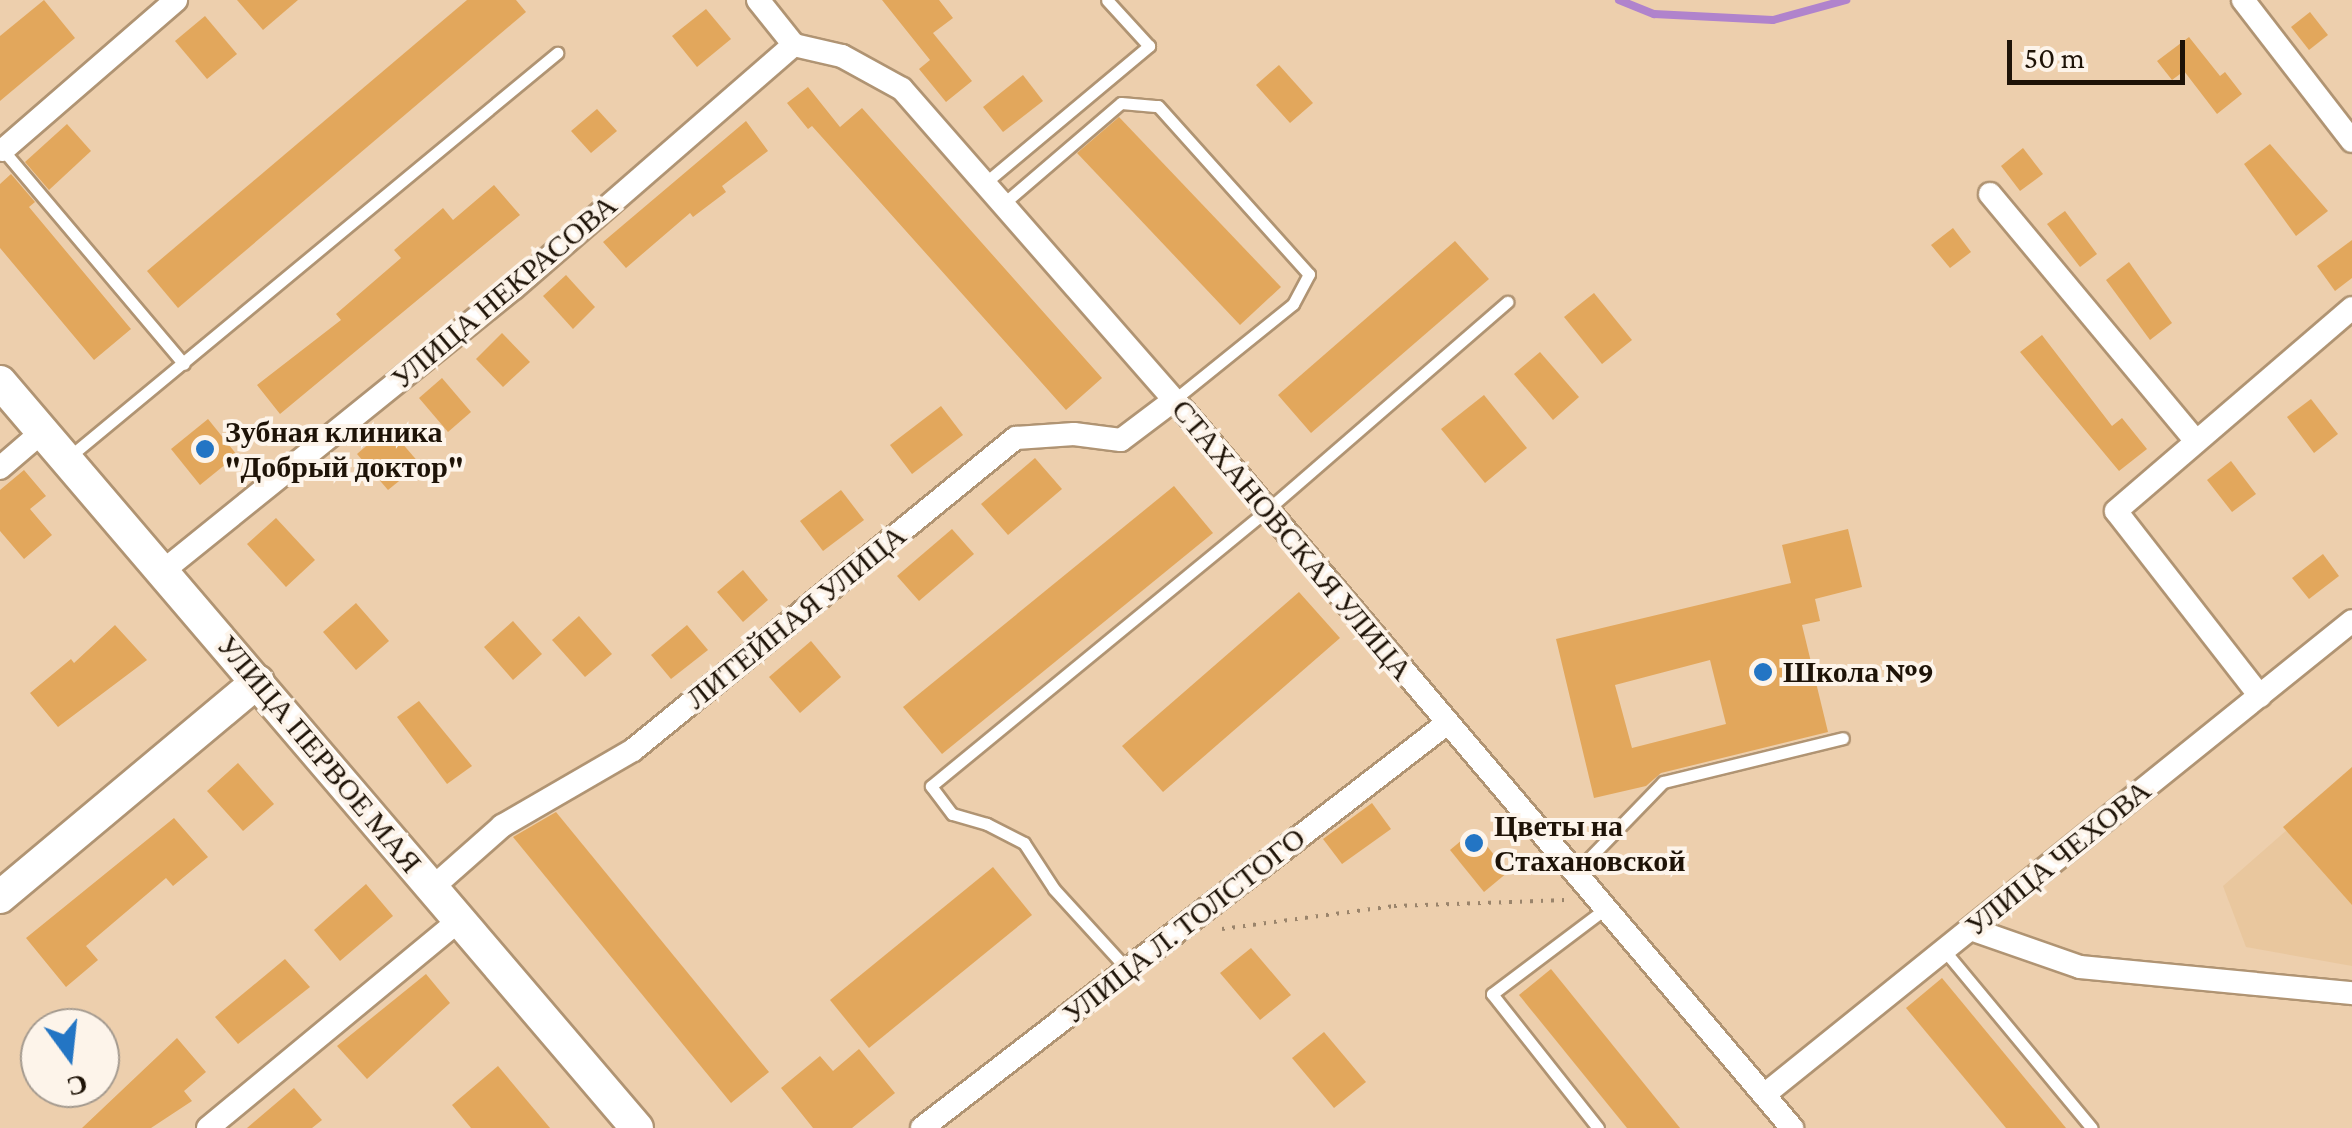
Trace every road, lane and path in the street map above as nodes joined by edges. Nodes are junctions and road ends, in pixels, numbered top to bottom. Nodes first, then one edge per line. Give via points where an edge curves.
1 (176, 0) edge
2 (758, 0) edge
3 (1107, 0) edge
4 (2243, 0) edge
5 (794, 45) junction
6 (557, 52) dead end
7 (2352, 141) edge
8 (1, 148) edge
9 (984, 183) junction
10 (1990, 194) dead end
11 (1002, 204) junction
12 (1507, 302) dead end
13 (2352, 308) edge
14 (184, 364) junction
15 (0, 382) edge
16 (1174, 400) junction
17 (42, 432) junction
18 (2195, 440) junction
19 (66, 460) junction
20 (0, 468) edge
21 (1267, 510) junction
22 (163, 572) junction
23 (2352, 620) edge
24 (258, 681) junction
25 (2260, 696) junction
26 (1446, 724) junction
27 (1843, 738) dead end
28 (1574, 874) junction
29 (432, 888) junction
30 (0, 897) edge
31 (1565, 900) dead end
32 (1604, 909) junction
33 (459, 920) junction
34 (1220, 929) dead end
35 (1971, 930) junction
36 (1944, 950) junction
37 (1128, 969) junction
38 (2352, 992) edge
39 (1764, 1095) junction
40 (624, 1124) edge
41 (208, 1128) edge
42 (922, 1128) edge
43 (1598, 1128) edge
44 (1792, 1128) edge
45 (2092, 1128) edge

1 - 8 street
2 - 5 street
3 - 9 lane via 1149,46
4 - 7 street
5 - 9 street, СТАХАНОВСКАЯ УЛИЦА via 842,56 902,88
5 - 22 street, УЛИЦА НЕКРАСОВА via 514,288
6 - 14 lane
8 - 14 lane
9 - 11 street, СТАХАНОВСКАЯ УЛИЦА
10 - 18 street
11 - 16 street, СТАХАНОВСКАЯ УЛИЦА
11 - 16 lane via 1121,103 1158,106 1309,274 1292,304
12 - 21 lane
13 - 18 street
14 - 19 lane
15 - 17 street, УЛИЦА ПЕРВОЕ МАЯ
16 - 21 street, СТАХАНОВСКАЯ УЛИЦА
16 - 29 street, ЛИТЕЙНАЯ УЛИЦА via 1121,440 1074,434 1016,438 633,750 502,826
17 - 19 street, УЛИЦА ПЕРВОЕ МАЯ
17 - 20 street
18 - 25 street via 2116,511
19 - 22 street, УЛИЦА ПЕРВОЕ МАЯ
21 - 26 street, СТАХАНОВСКАЯ УЛИЦА
21 - 37 lane via 931,786 952,814 1024,843 1054,889
22 - 24 street, УЛИЦА ПЕРВОЕ МАЯ
23 - 25 street, УЛИЦА ЧЕХОВА
24 - 29 street, УЛИЦА ПЕРВОЕ МАЯ
24 - 30 street
25 - 35 street, УЛИЦА ЧЕХОВА
26 - 28 street, СТАХАНОВСКАЯ УЛИЦА
26 - 37 street, УЛИЦА Л. ТОЛСТОГО
27 - 28 lane via 1663,782
28 - 32 street, СТАХАНОВСКАЯ УЛИЦА
29 - 33 street, УЛИЦА ПЕРВОЕ МАЯ
31 - 34 path via 1394,906
32 - 39 street, СТАХАНОВСКАЯ УЛИЦА
32 - 43 lane via 1492,994
33 - 40 street, УЛИЦА ПЕРВОЕ МАЯ
33 - 41 street
35 - 36 street, УЛИЦА ЧЕХОВА
35 - 38 street via 2080,967
36 - 39 street, УЛИЦА ЧЕХОВА
36 - 45 lane
37 - 42 street, УЛИЦА Л. ТОЛСТОГО
39 - 44 street, СТАХАНОВСКАЯ УЛИЦА

